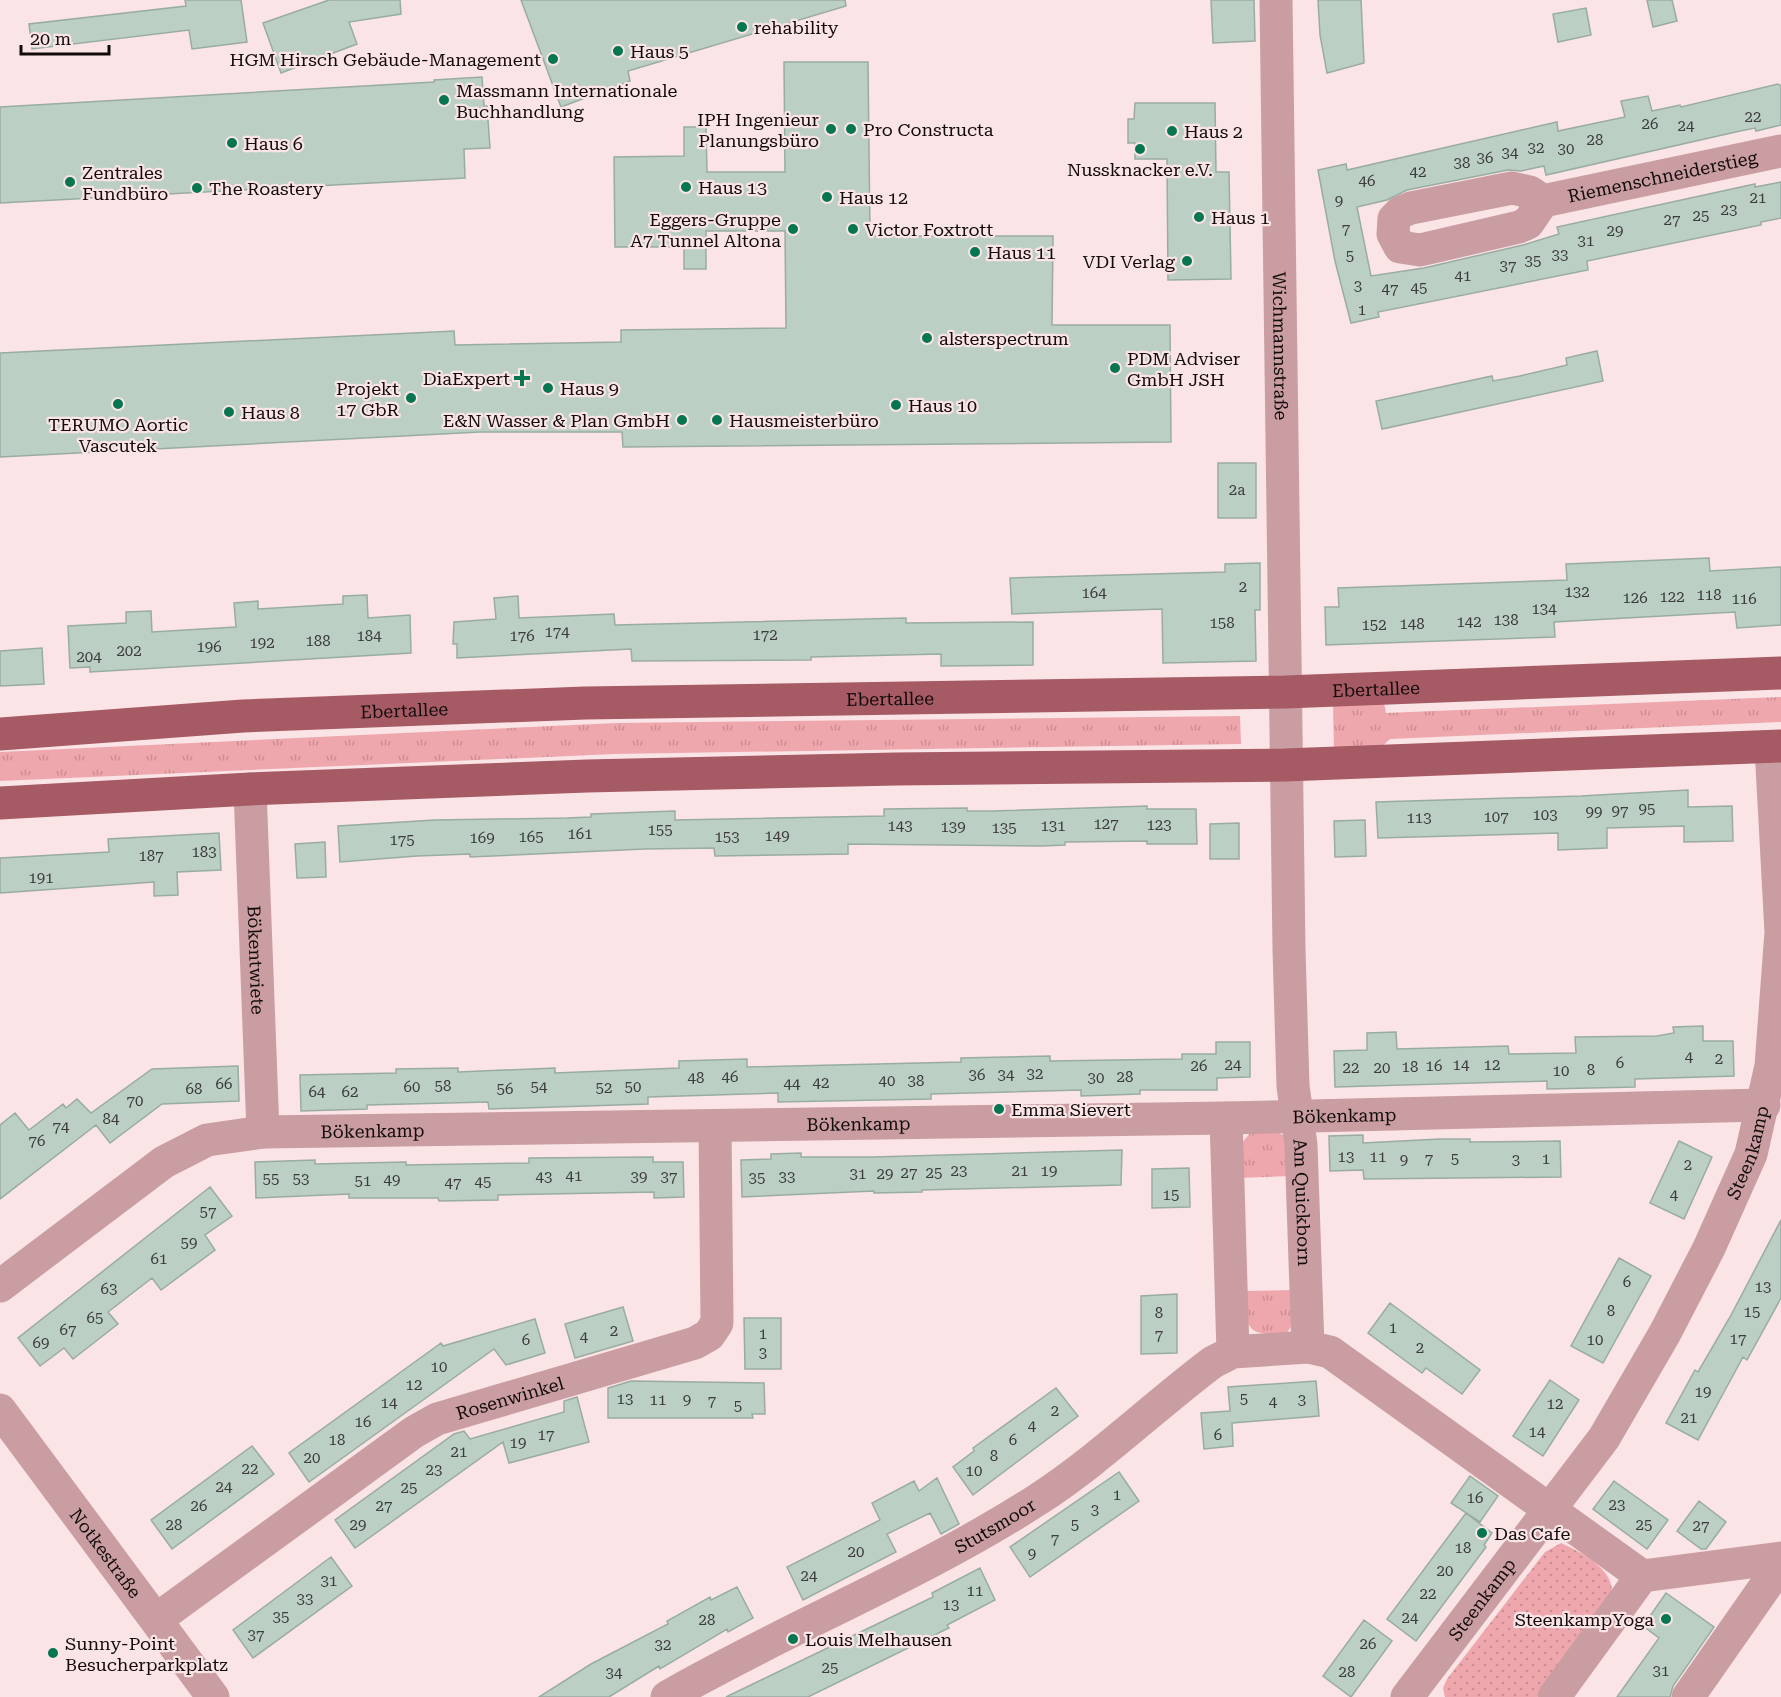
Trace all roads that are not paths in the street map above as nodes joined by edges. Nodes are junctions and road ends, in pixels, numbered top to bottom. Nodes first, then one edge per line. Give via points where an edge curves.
1 (1276, 0) edge
2 (1781, 151) edge
3 (1543, 201) dead end
4 (1781, 673) edge
5 (1285, 692) junction
6 (0, 734) edge
7 (1776, 746) edge
8 (1286, 765) junction
9 (250, 789) junction
10 (0, 803) edge
11 (1764, 1105) junction
12 (1296, 1116) junction
13 (1226, 1118) junction
14 (715, 1126) junction
15 (262, 1132) junction
16 (0, 1286) edge
17 (1308, 1347) junction
18 (1233, 1352) junction
19 (0, 1410) edge
20 (1550, 1509) junction
21 (1781, 1558) edge
22 (1781, 1564) edge
23 (1642, 1576) junction
24 (157, 1619) junction
25 (1415, 1695) edge
26 (213, 1697) edge
27 (667, 1697) edge
28 (1554, 1697) edge
29 (1688, 1697) edge

1 - 5 street, Wichmannstraße
2 - 3 street, Riemenschneiderstieg
4 - 5 main road, Ebertallee
5 - 6 main road, Ebertallee via 585,703 243,716
5 - 8 street, Wichmannstraße
7 - 8 main road
7 - 11 street, Steenkamp via 1781,933 1771,1066
8 - 9 main road via 586,776
8 - 12 street, Am Quickborn
9 - 10 main road
9 - 15 street, Bökentwiete
11 - 12 street, Bökenkamp
11 - 20 street, Steenkamp via 1751,1154 1665,1333 1604,1438
12 - 13 street, Bökenkamp
12 - 17 street, Am Quickborn via 1301,1145
13 - 14 street, Bökenkamp
13 - 18 street
14 - 15 street, Bökenkamp
14 - 24 street, Rosenwinkel via 717,1323 709,1335 695,1343 437,1419
15 - 16 street, Bökenkamp via 207,1140 164,1162
17 - 18 street, Stutsmoor
17 - 20 street via 1330,1352
18 - 27 street, Stutsmoor via 1197,1374 1038,1499 950,1551 726,1663
19 - 24 street, Notkestraße
20 - 23 street
20 - 25 street, Steenkamp
21 - 23 street
22 - 29 street
23 - 28 street
24 - 26 street, Notkestraße

